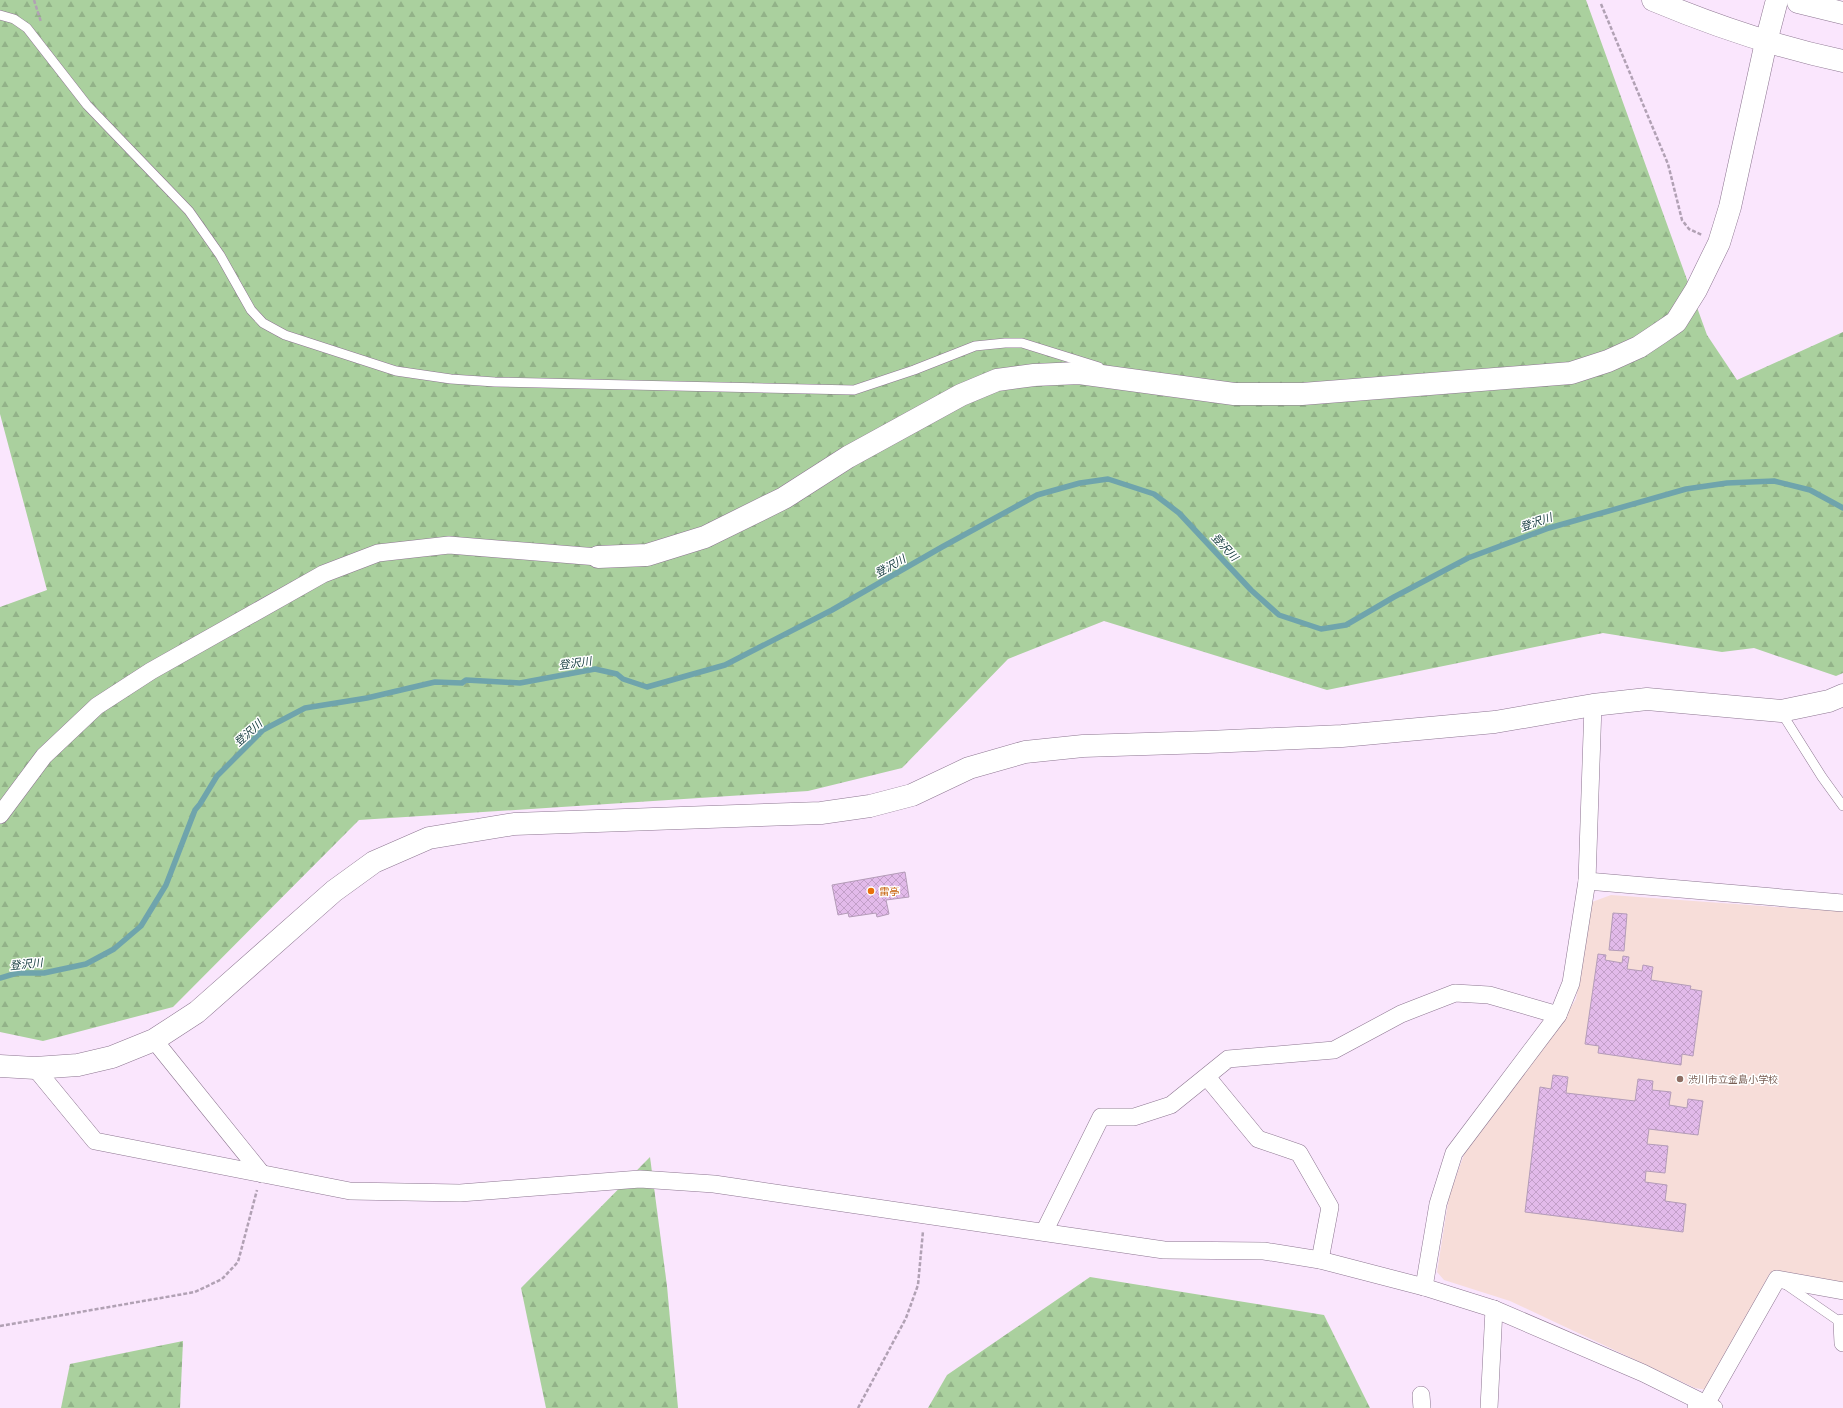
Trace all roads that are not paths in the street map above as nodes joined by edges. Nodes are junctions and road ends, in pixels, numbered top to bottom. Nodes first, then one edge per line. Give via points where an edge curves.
1 (1653, 0) edge
2 (1777, 0) edge
3 (1798, 2) dead end
4 (1843, 13) edge
5 (0, 15) edge
6 (1766, 42) junction
7 (1843, 61) edge
8 (1135, 381) junction
9 (598, 557) joint
10 (1843, 695) edge
11 (1593, 705) junction
12 (1781, 711) junction
13 (1843, 806) edge
14 (0, 815) edge
15 (1587, 881) junction
16 (1843, 903) edge
17 (1558, 1015) junction
18 (154, 1040) junction
19 (0, 1066) edge
20 (35, 1068) junction
21 (1207, 1077) junction
22 (262, 1174) junction
23 (1044, 1232) junction
24 (1320, 1260) junction
25 (1777, 1279) junction
26 (1424, 1287) junction
27 (1843, 1291) edge
28 (1494, 1309) junction
29 (1843, 1324) edge
30 (1843, 1343) edge
31 (1704, 1407) edge
32 (1489, 1408) edge

1 - 6 main road
2 - 6 main road
3 - 4 main road
5 - 8 lane via 14,19 27,28 87,105 189,211 220,255 251,310 263,323 285,335 396,371 495,382 854,390 975,346 1022,343 1066,355
6 - 7 main road
6 - 8 main road via 1730,207 1719,243 1696,290 1676,322 1639,347 1608,361 1571,373 1302,394 1234,394
8 - 9 main road via 1079,373 997,380 961,395 848,457 784,498 705,537 647,555
9 - 14 street via 449,545 378,553 323,574 151,671 97,706 44,756
10 - 12 main road
11 - 12 main road via 1648,699
11 - 15 street
11 - 18 main road via 1495,722 1349,735 1082,746 1025,752 969,768 912,795 870,806 821,813 514,824 429,838 374,862 334,891 197,1012
12 - 13 lane
15 - 16 street
15 - 17 street via 1571,984
17 - 21 street via 1489,995 1455,993 1401,1014 1334,1050 1228,1059
17 - 26 street via 1454,1153 1438,1204
18 - 20 main road via 112,1057 78,1065
18 - 22 street
19 - 20 main road
20 - 22 street via 95,1141
21 - 23 street via 1171,1105 1134,1117 1101,1117
21 - 24 street via 1258,1139 1299,1153 1330,1207
22 - 23 street via 350,1191 460,1193 640,1178 714,1184
23 - 24 street via 1164,1250 1264,1251
24 - 26 street
25 - 27 street
25 - 29 lane
25 - 31 street
26 - 28 street
28 - 31 street via 1560,1336
28 - 32 street
29 - 30 street

